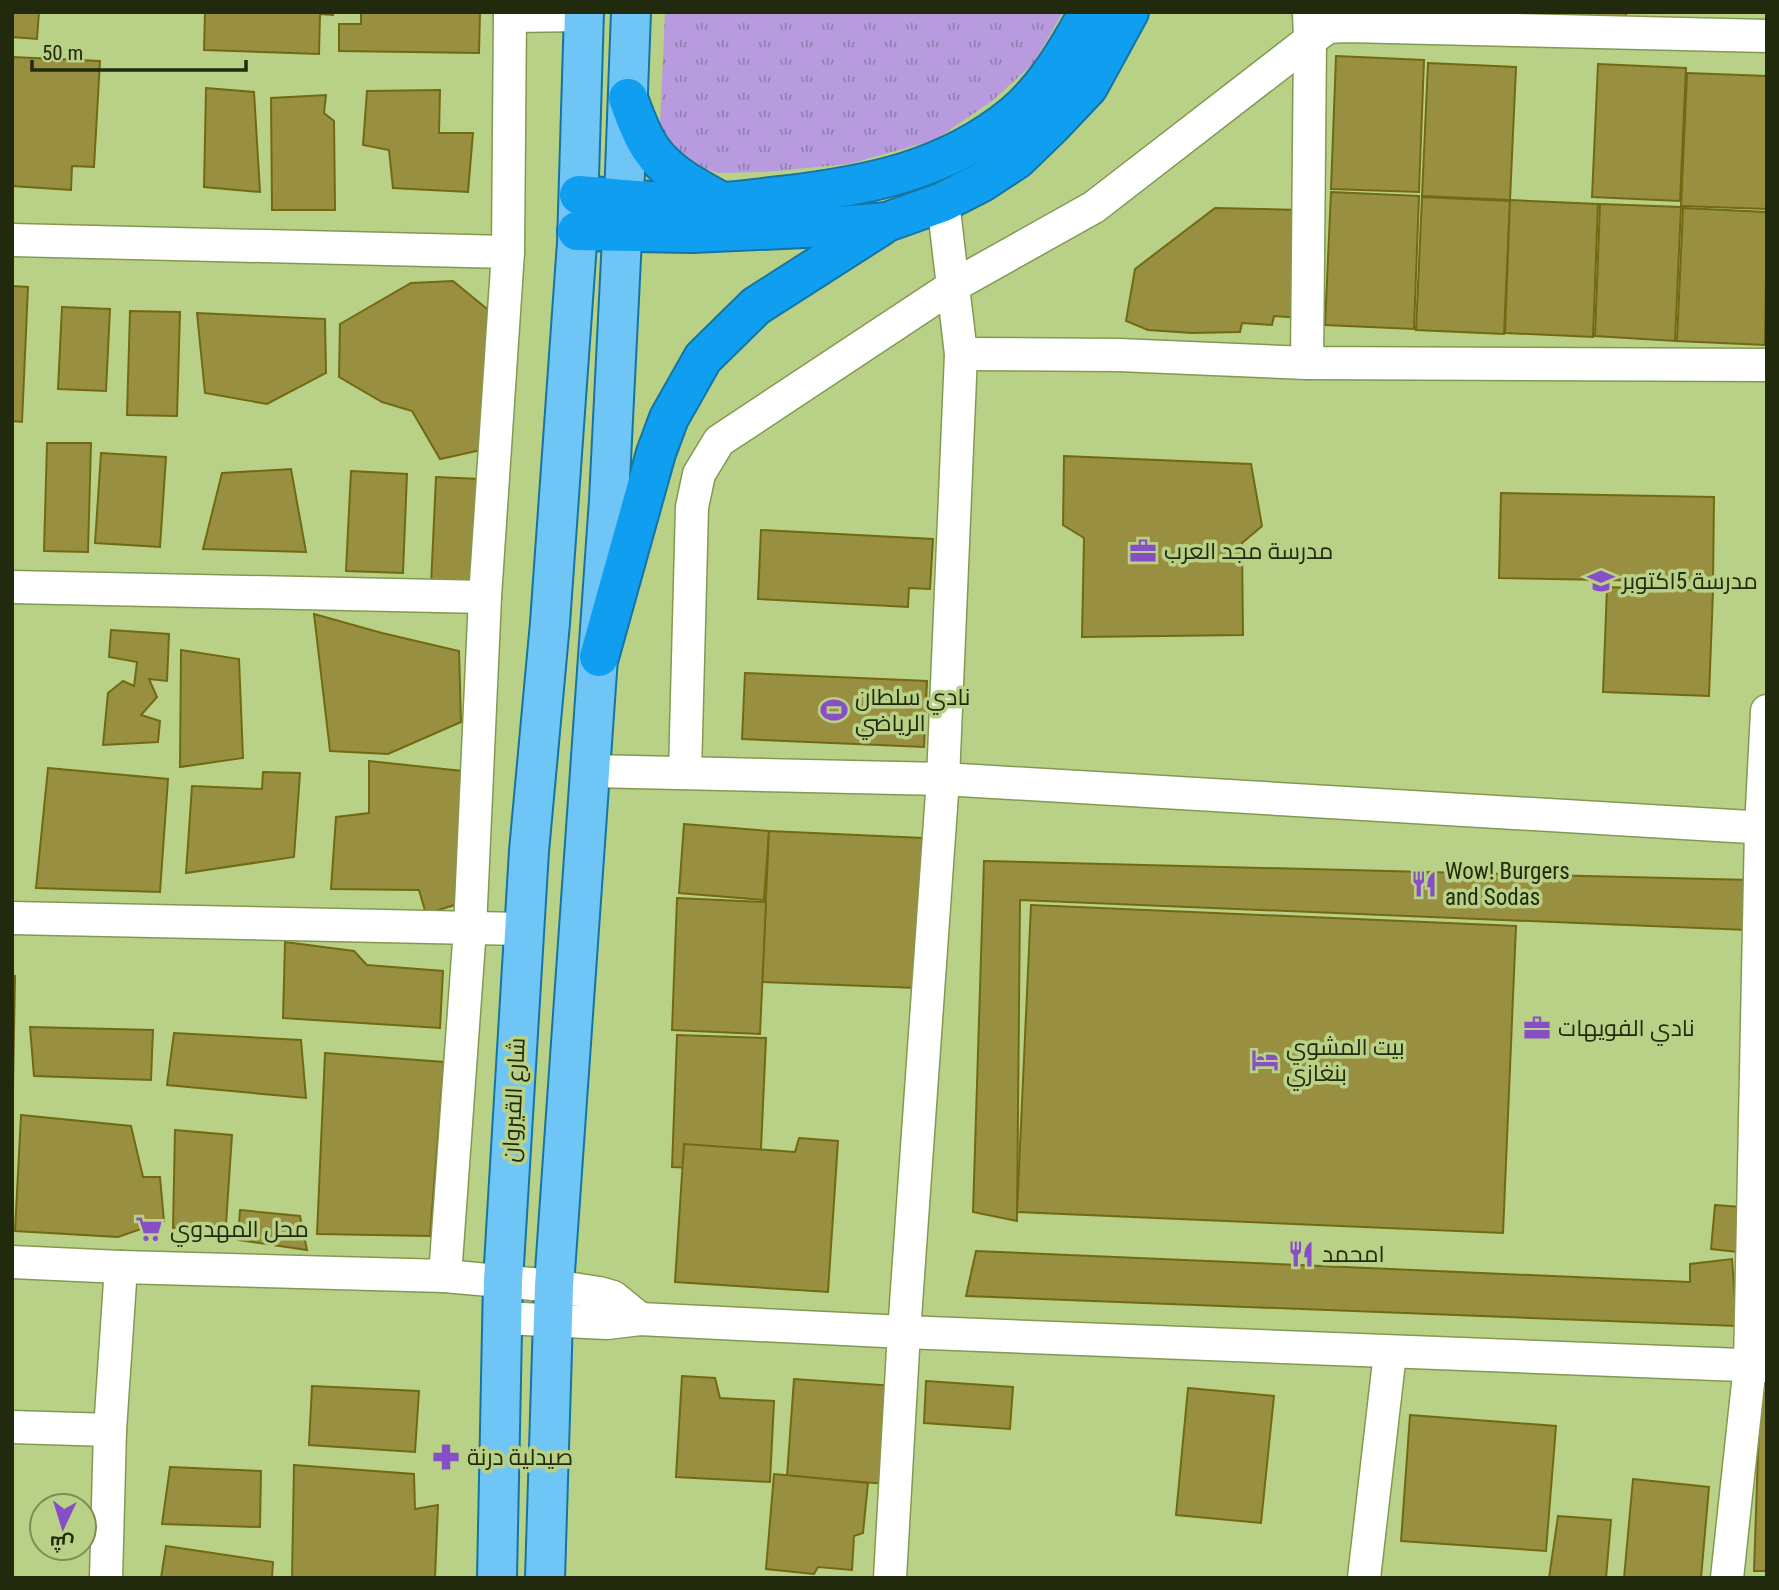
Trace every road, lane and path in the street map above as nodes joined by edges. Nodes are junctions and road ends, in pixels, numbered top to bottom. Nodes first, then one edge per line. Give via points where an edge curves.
1 (631, 12) edge
2 (1089, 12) edge
3 (1129, 12) edge
4 (510, 14) edge
5 (584, 14) edge
6 (1310, 26) edge
7 (1767, 36) edge
8 (628, 98) junction
9 (943, 202) junction
10 (723, 203) junction
11 (578, 213) junction
12 (623, 215) junction
13 (887, 222) junction
14 (12, 240) edge
15 (508, 252) junction
16 (953, 286) junction
17 (961, 354) junction
18 (1307, 363) junction
19 (1767, 365) edge
20 (12, 587) edge
21 (485, 597) junction
22 (599, 656) junction
23 (1767, 711) edge
24 (591, 772) junction
25 (685, 773) junction
26 (943, 779) junction
27 (1764, 828) edge
28 (12, 918) edge
29 (470, 928) junction
30 (524, 929) junction
31 (12, 1262) edge
32 (121, 1267) junction
33 (445, 1276) junction
34 (503, 1299) junction
35 (553, 1303) junction
36 (904, 1332) junction
37 (1390, 1353) junction
38 (1758, 1365) edge
39 (12, 1427) edge
40 (110, 1430) junction
41 (106, 1578) edge
42 (497, 1578) edge
43 (545, 1578) edge
44 (890, 1578) edge
45 (1364, 1578) edge
46 (1727, 1578) edge

1 - 8 main road
2 - 10 highway via 1058,67 1015,114 962,151 867,184
3 - 9 highway via 1088,87 1051,126 1017,159
4 - 5 street
4 - 15 street
5 - 11 main road, شارع القيروان
6 - 7 street
6 - 16 street via 1094,207
6 - 18 street
8 - 10 highway via 646,142 663,162
8 - 12 main road
9 - 13 highway
9 - 16 street
10 - 12 highway via 692,203
11 - 12 highway
11 - 30 main road, شارع القيروان
12 - 13 highway via 692,233
12 - 22 main road
13 - 22 highway via 756,306 703,358 669,418 656,453
14 - 15 street
15 - 21 street
16 - 17 street
16 - 25 street via 719,441 699,474 692,507
17 - 18 street
17 - 26 street
18 - 19 street
20 - 21 street
21 - 29 street
22 - 24 main road
23 - 27 street
24 - 25 street
24 - 35 main road
25 - 26 street
26 - 27 street
26 - 36 street
27 - 38 street
28 - 29 street
29 - 30 street
29 - 33 street
30 - 34 main road, شارع القيروان
31 - 32 street
32 - 33 street
32 - 40 street
33 - 34 street
34 - 35 street
34 - 42 main road, شارع القيروان
35 - 36 street via 607,1323 640,1319
35 - 43 main road
36 - 37 street
36 - 44 street
37 - 38 street
37 - 45 street
38 - 46 street
39 - 40 street
40 - 41 street

